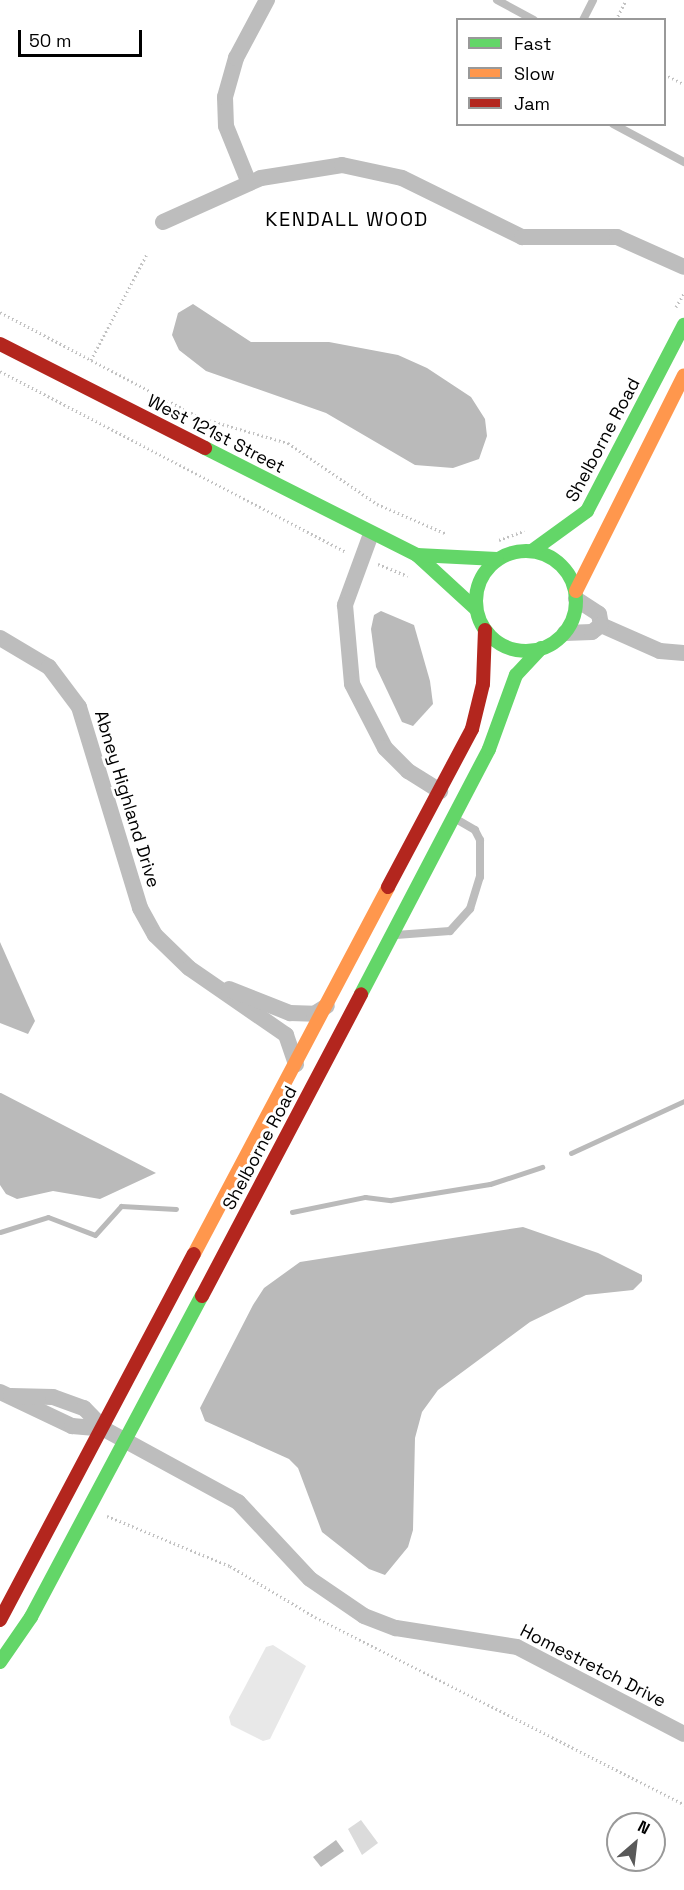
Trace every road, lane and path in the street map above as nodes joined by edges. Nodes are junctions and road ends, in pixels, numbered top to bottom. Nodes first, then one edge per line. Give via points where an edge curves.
1 (267, 0) edge
2 (497, 0) edge
3 (593, 0) edge
4 (626, 0) edge
5 (530, 18) edge
6 (584, 18) edge
7 (617, 18) edge
8 (666, 75) edge
9 (684, 84) edge
10 (617, 126) edge
11 (684, 162) edge
12 (249, 183) junction
13 (163, 222) dead end
14 (147, 254) dead end
15 (684, 267) edge
16 (0, 312) edge
17 (684, 325) edge
18 (0, 344) edge
19 (91, 360) junction
20 (0, 370) edge
21 (684, 375) edge
22 (536, 529) dead end
23 (371, 534) junction
24 (457, 540) dead end
25 (489, 544) dead end
26 (532, 551) junction
27 (417, 555) junction
28 (360, 557) junction
29 (497, 559) junction
30 (417, 581) dead end
31 (576, 595) junction
32 (476, 609) junction
33 (601, 625) junction
34 (485, 630) junction
35 (565, 633) junction
36 (0, 638) edge
37 (542, 648) junction
38 (684, 653) edge
39 (440, 791) junction
40 (453, 818) junction
41 (392, 935) junction
42 (208, 981) junction
43 (327, 1006) junction
44 (296, 1064) junction
45 (6, 1394) edge
46 (116, 1435) junction
47 (105, 1515) dead end
48 (0, 1620) edge
49 (0, 1662) edge
50 (684, 1734) edge
51 (684, 1804) edge

1 - 12 street via 236,58 225,97 226,126
2 - 5 lane
3 - 6 lane
4 - 7 path
8 - 9 path
10 - 11 lane
12 - 13 street
12 - 15 street via 315,167 370,170 402,178 522,237 617,237
14 - 19 path
16 - 19 path
17 - 26 street, Shelborne Road via 586,512
18 - 23 street, West 121st Street
19 - 24 path via 201,418 288,442 377,504
20 - 28 path
21 - 31 street
22 - 25 path
23 - 27 street, West 121st Street
23 - 28 street
26 - 29 street
26 - 31 street via 558,562
27 - 29 street, West 121st Street via 432,552 474,561
27 - 32 street, West 121st Street
28 - 30 path
28 - 39 street via 345,605 352,684 385,748 408,771
29 - 32 street via 481,578
31 - 33 street via 599,614
31 - 35 street
32 - 34 street
33 - 35 street via 592,632
33 - 38 street via 660,651
34 - 37 street via 508,647
34 - 39 street, Shelborne Road via 477,712
35 - 37 street
36 - 42 street, Abney Highland Drive via 49,667 70,691 140,908 172,955
37 - 40 street, Shelborne Road via 509,687 489,749
39 - 43 street, Shelborne Road
40 - 41 street, Shelborne Road
40 - 41 lane via 475,830 480,840 480,877 470,909 450,931
41 - 46 street, Shelborne Road
42 - 43 street, Abney Highland Drive via 290,1013 314,1014
42 - 44 street, Abney Highland Drive via 286,1035
43 - 44 street, Shelborne Road
44 - 46 street, Shelborne Road
45 - 46 street via 72,1426
46 - 48 street, Shelborne Road
46 - 49 street, Shelborne Road via 31,1617
46 - 50 street, Homestretch Drive via 238,1502 310,1579 350,1609 396,1628 518,1647
47 - 51 path via 230,1566 315,1617

